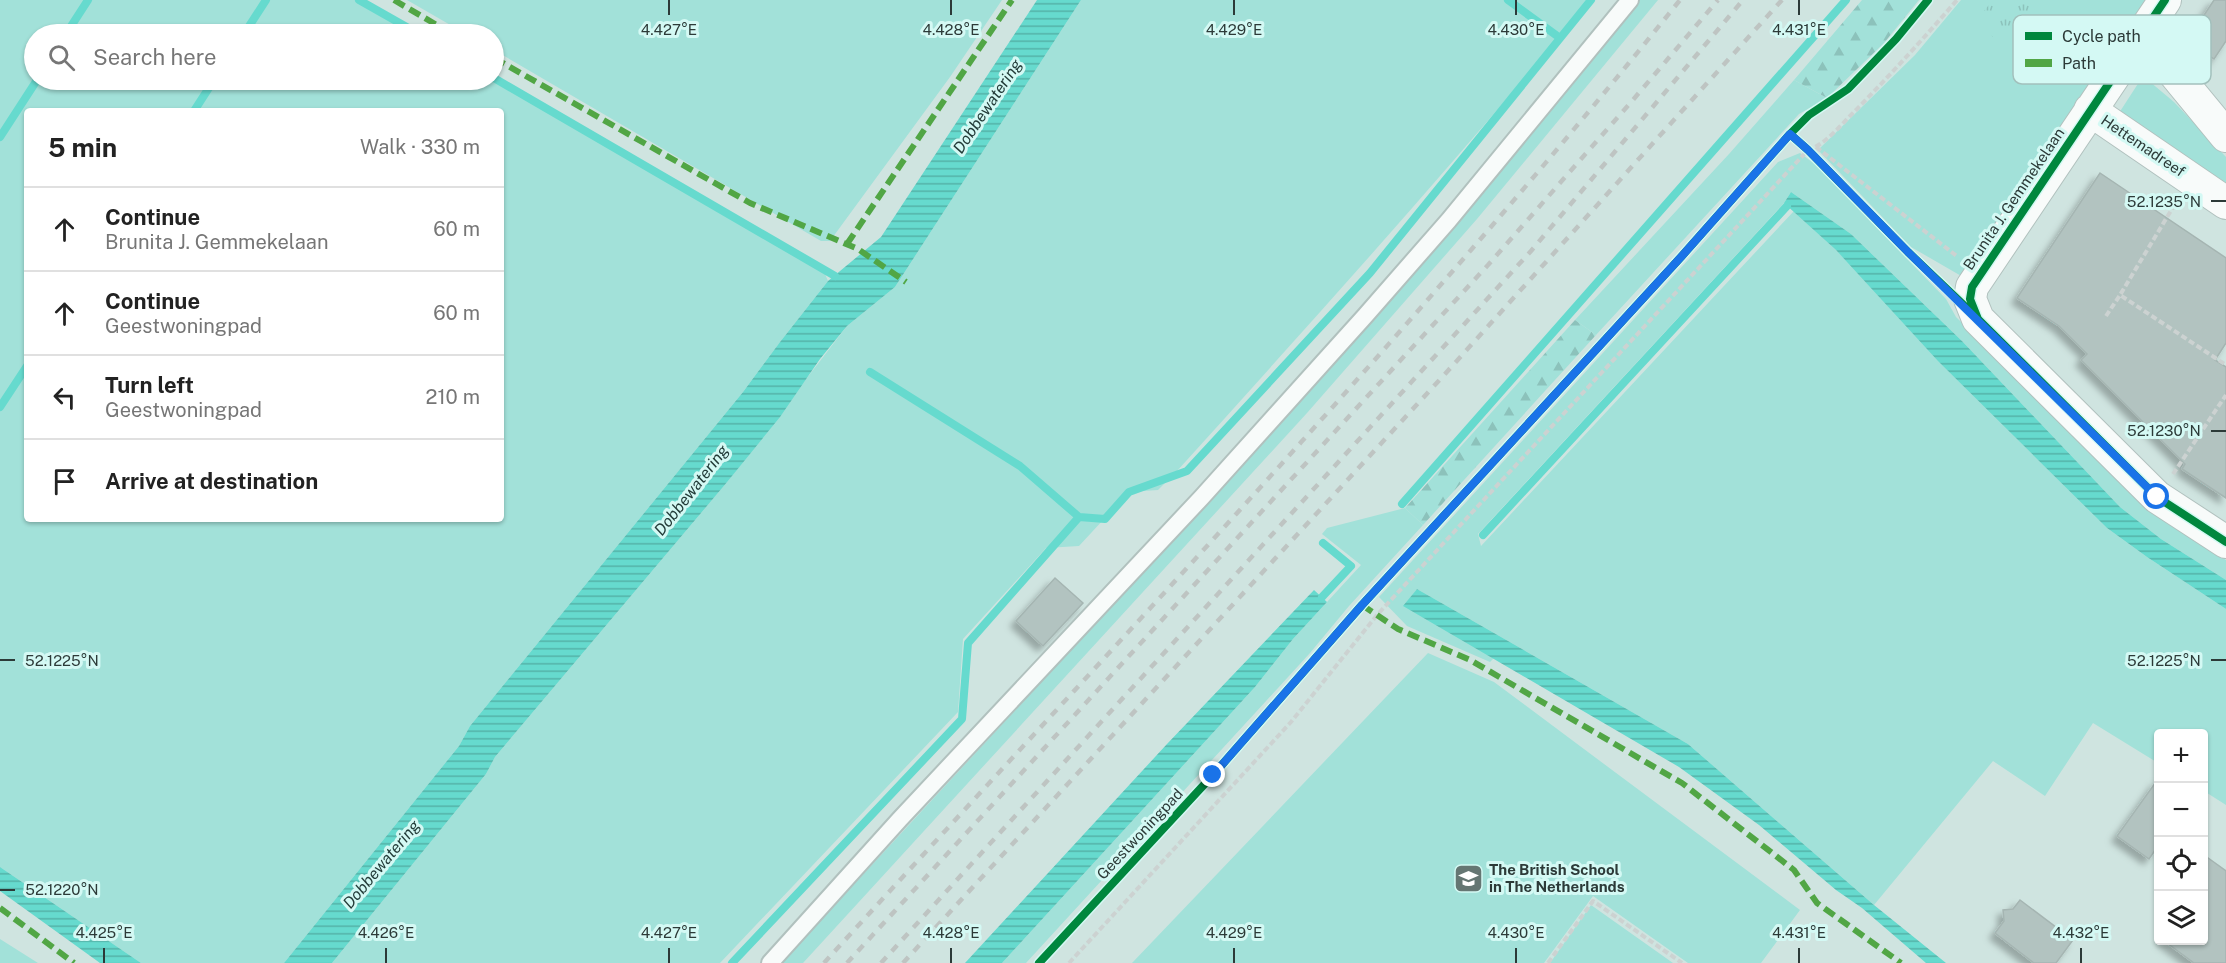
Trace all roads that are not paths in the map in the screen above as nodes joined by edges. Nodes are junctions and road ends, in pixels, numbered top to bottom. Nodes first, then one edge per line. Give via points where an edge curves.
1 (1630, 0) edge
2 (2165, 0) edge
3 (2155, 15) edge
4 (2108, 84) edge
5 (2183, 84) edge
6 (2090, 110) junction
7 (2226, 136) edge
8 (2226, 203) edge
9 (2226, 542) edge
10 (770, 963) edge

1 - 10 lane via 1456,212 1349,333
2 - 3 street, Brunita J. Gemmekelaan
4 - 6 street, Brunita J. Gemmekelaan
5 - 7 street
6 - 8 street, Hettemadreef
6 - 9 street, Brunita J. Gemmekelaan via 1980,274 1970,299 1978,319 2157,497

